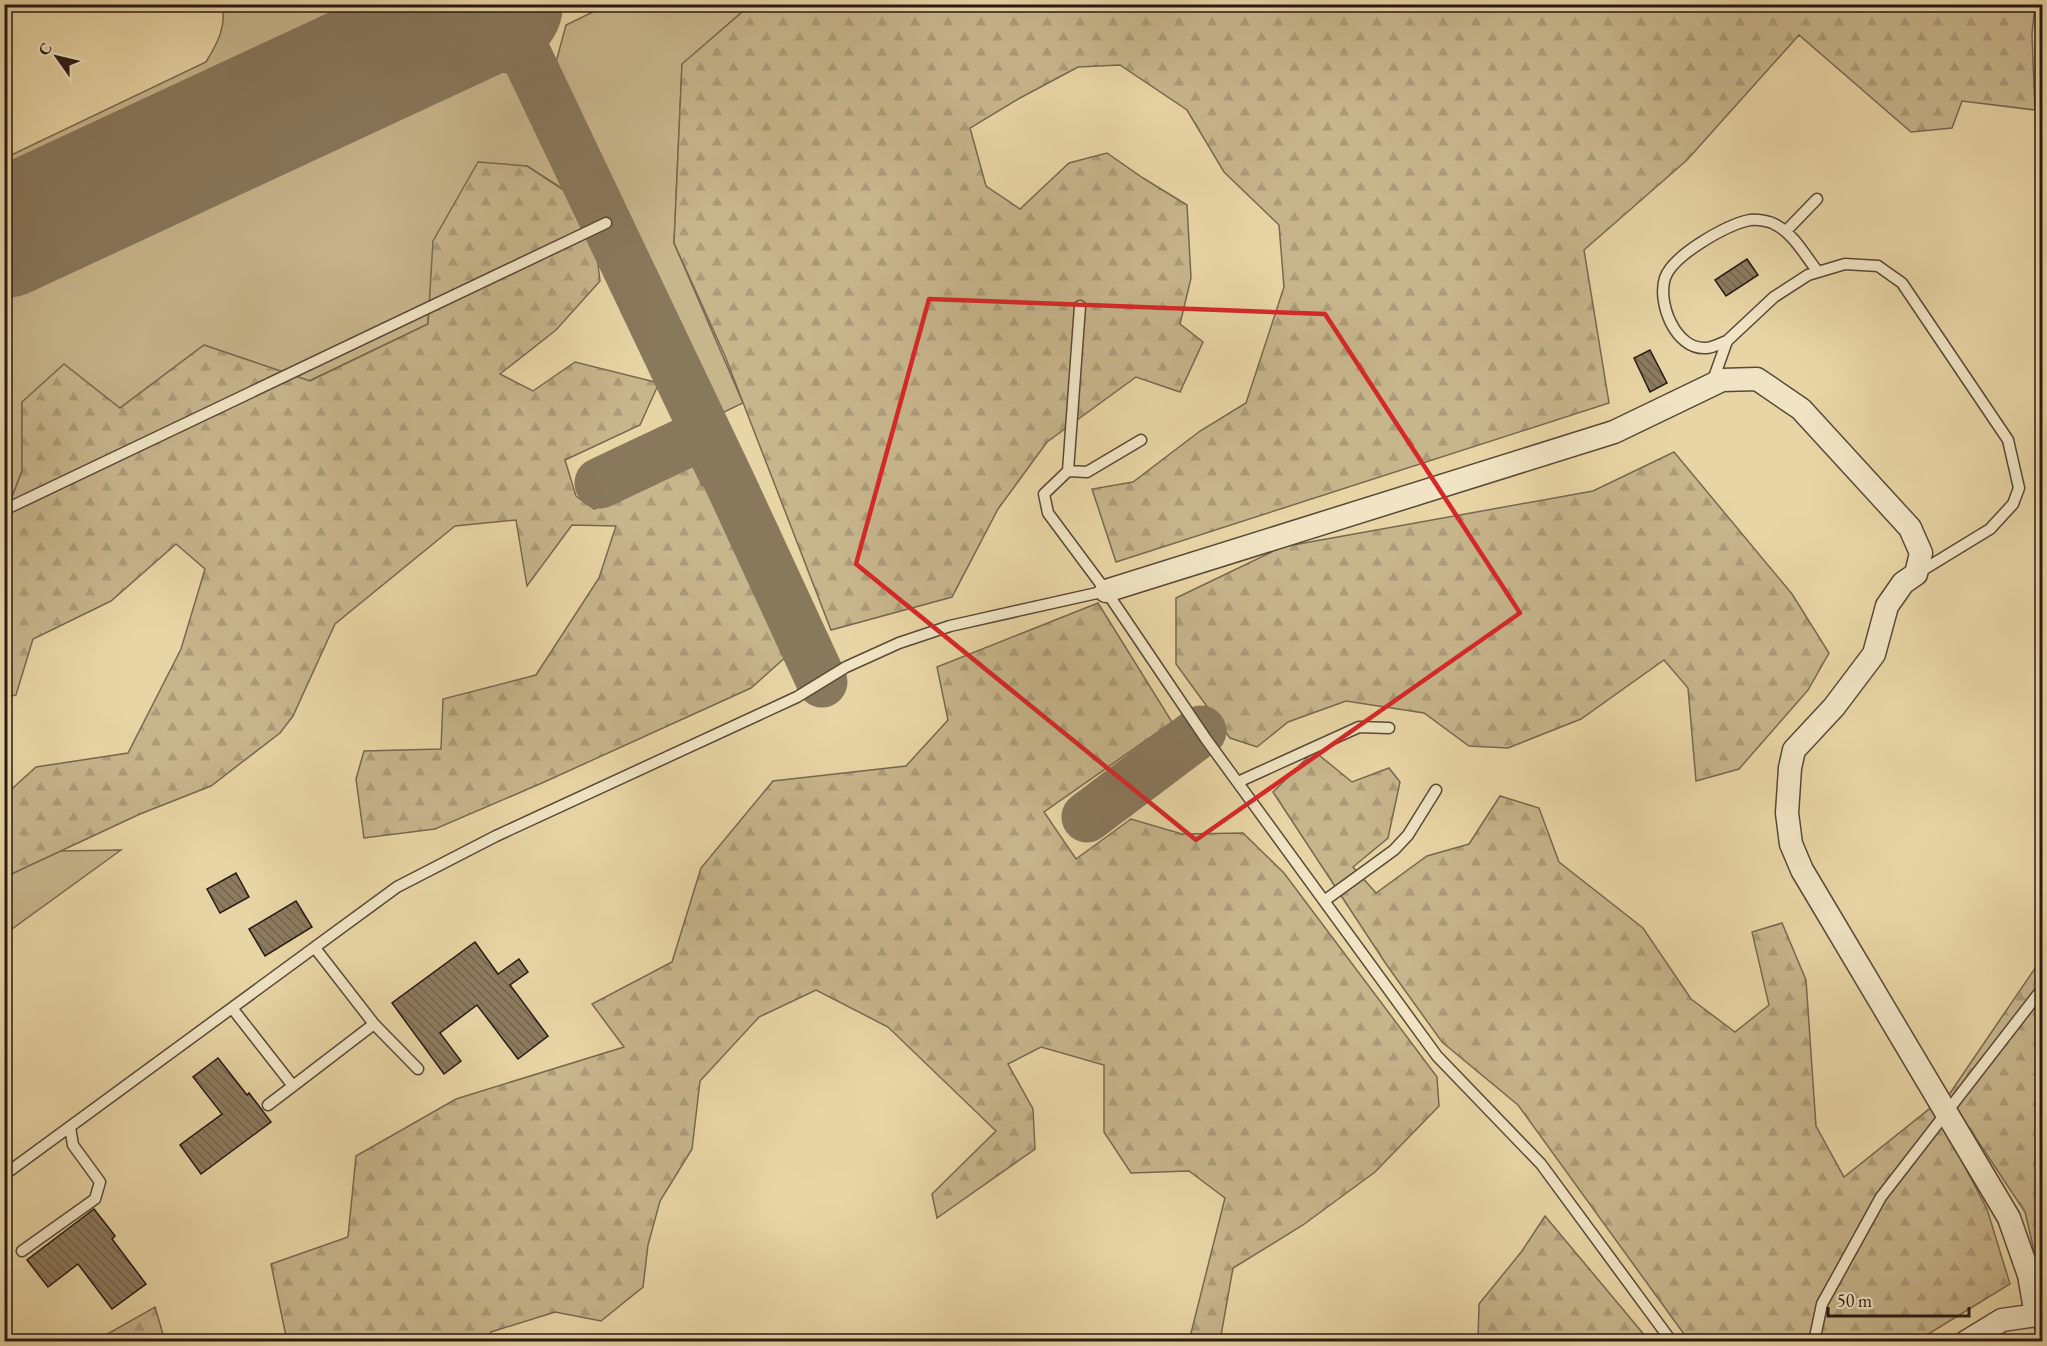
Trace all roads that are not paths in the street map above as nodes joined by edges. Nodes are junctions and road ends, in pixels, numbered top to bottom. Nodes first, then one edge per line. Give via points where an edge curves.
1 (1817, 199) dead end
2 (606, 223) dead end
3 (1786, 231) junction
4 (1818, 272) junction
5 (1080, 306) dead end
6 (1727, 341) junction
7 (1711, 385) junction
8 (1141, 440) dead end
9 (1068, 471) junction
10 (4, 510) edge
11 (1916, 574) junction
12 (1106, 591) junction
13 (1389, 728) dead end
14 (1238, 782) junction
15 (1436, 790) dead end
16 (1324, 901) junction
17 (315, 948) junction
18 (2043, 989) edge
19 (232, 1008) junction
20 (374, 1024) junction
21 (418, 1069) dead end
22 (292, 1086) junction
23 (268, 1105) dead end
24 (1947, 1114) junction
25 (70, 1127) junction
26 (4, 1175) edge
27 (22, 1251) dead end
28 (2039, 1317) edge
29 (1672, 1341) edge
30 (1814, 1341) edge
31 (1966, 1341) edge

1 - 3 lane
2 - 10 lane
3 - 4 lane
3 - 6 lane via 1774,223 1751,220 1715,233 1686,253 1665,276 1666,315 1674,330 1689,343 1704,348
4 - 6 lane via 1774,297
4 - 11 lane via 1845,264 1878,266 1902,283 2008,440 2019,488 2013,504 1990,529
5 - 9 lane
6 - 7 lane
7 - 11 street via 1722,380 1756,379 1801,409 1910,528 1921,553
7 - 12 street via 1614,432
8 - 9 lane via 1087,472
9 - 12 lane via 1044,494 1048,513
11 - 24 street via 1903,583 1887,606 1874,654 1834,707 1794,750 1788,813 1791,844 1802,870
12 - 14 lane
12 - 17 lane via 950,626 899,643 846,667 797,697 496,836 397,887
13 - 14 lane via 1359,727
14 - 16 lane
15 - 16 lane via 1394,850
16 - 29 lane via 1437,1056 1541,1164
17 - 19 lane
17 - 20 lane
18 - 24 lane
19 - 22 lane
19 - 25 lane
20 - 21 lane
20 - 22 lane
22 - 23 lane
24 - 28 street via 2008,1218 2029,1275
24 - 30 lane via 1881,1197 1822,1304
25 - 26 lane
25 - 27 lane via 73,1145 100,1182 95,1199
28 - 31 street via 2002,1320

